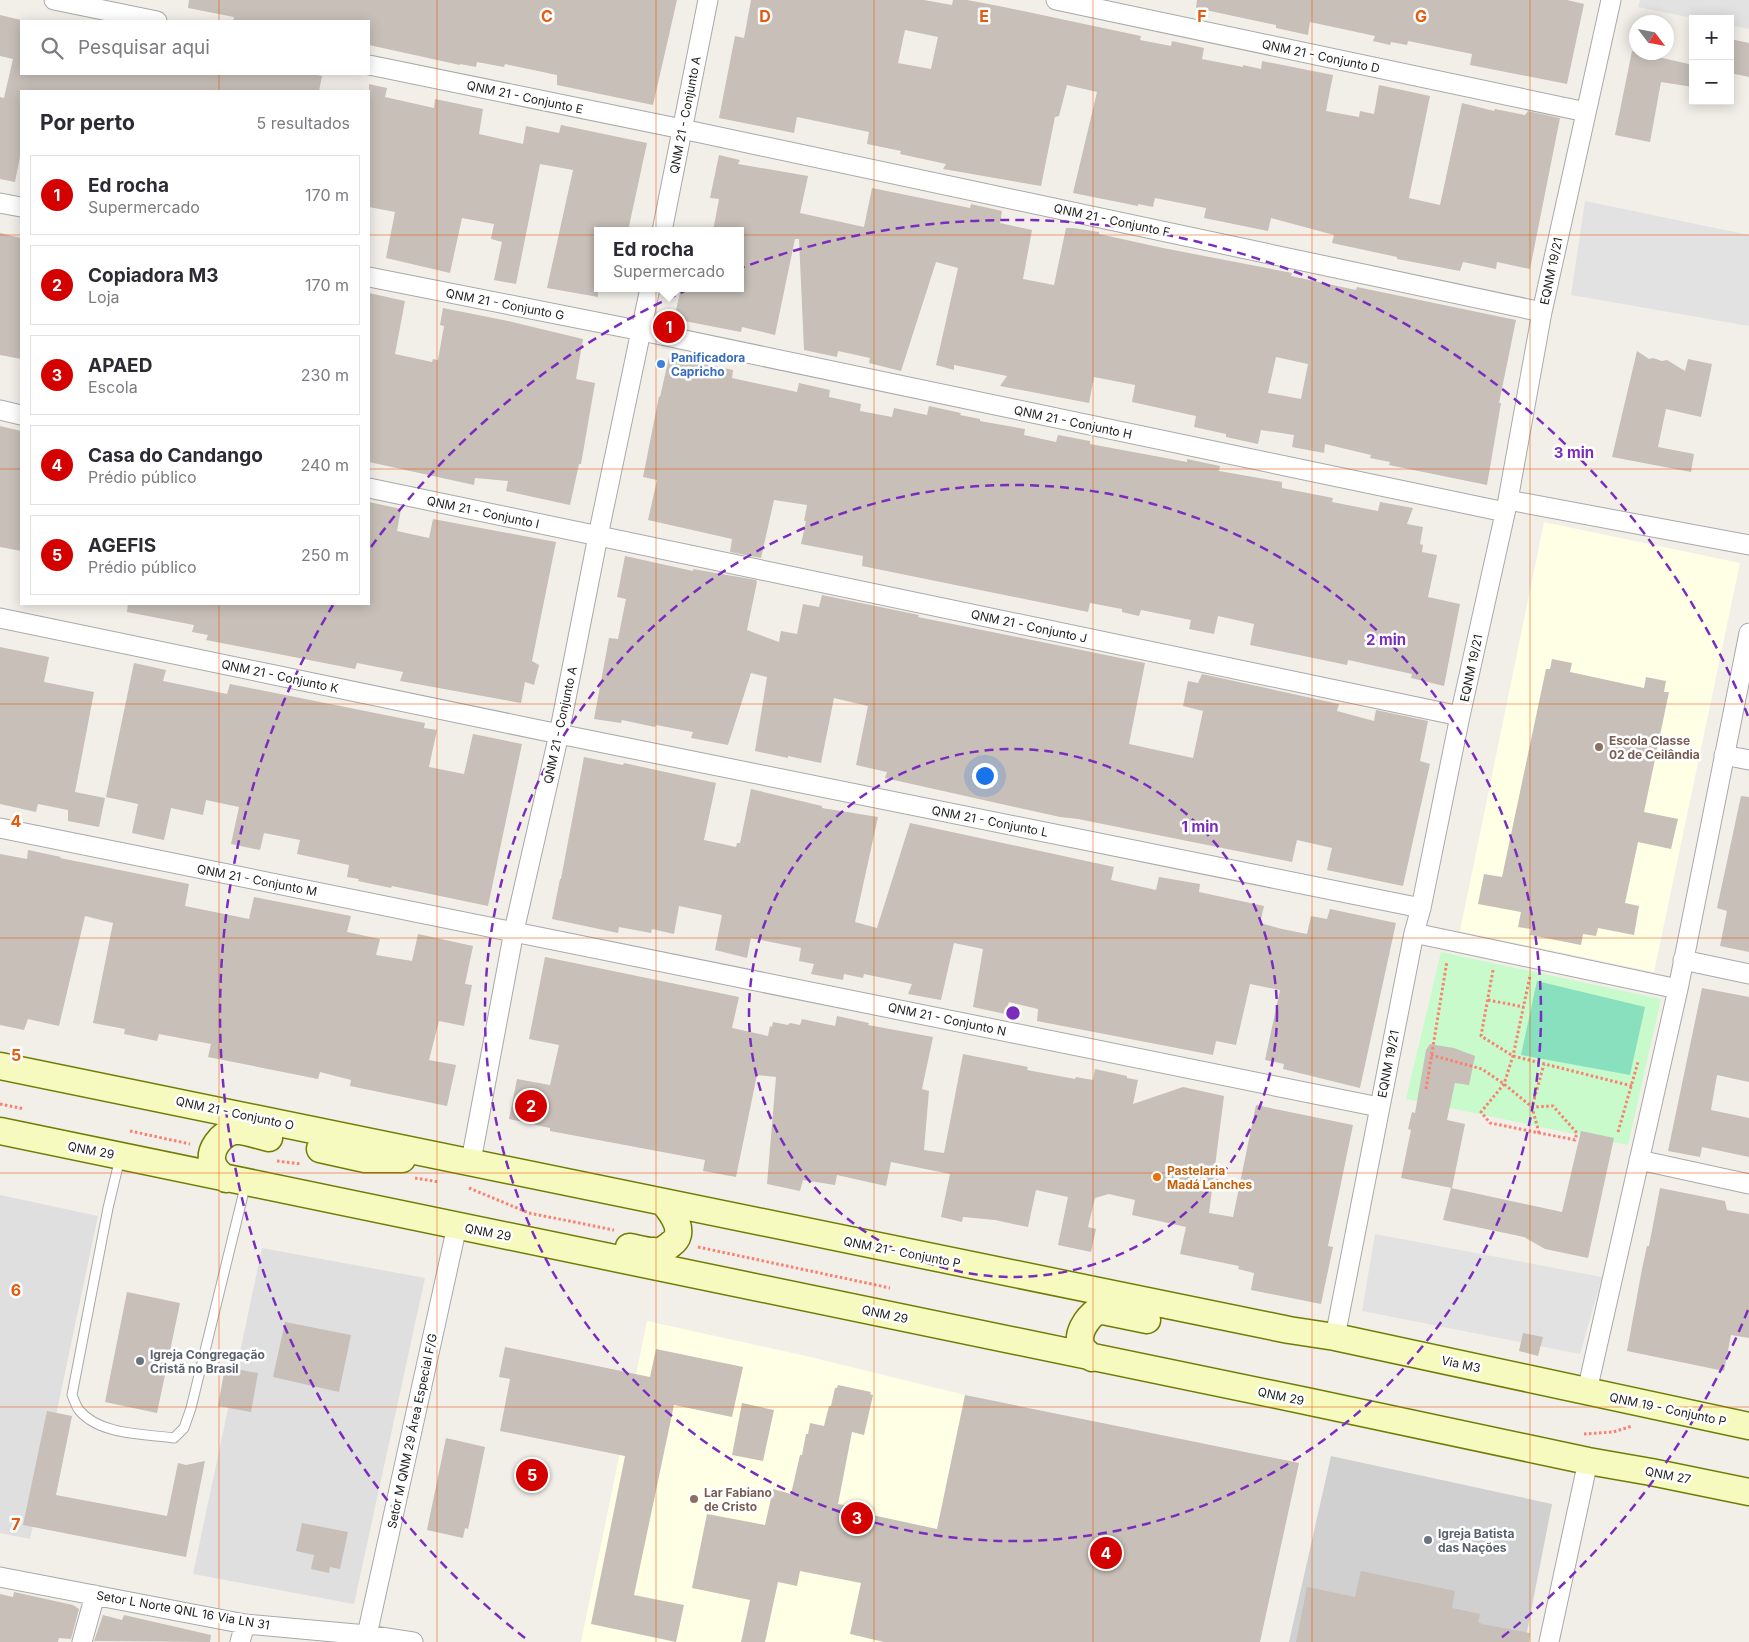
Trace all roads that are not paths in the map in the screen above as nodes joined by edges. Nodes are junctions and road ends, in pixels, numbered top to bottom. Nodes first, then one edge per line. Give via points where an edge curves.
1 (54, 0) edge
2 (708, 0) edge
3 (1056, 0) edge
4 (1611, 0) edge
5 (152, 20) edge
6 (370, 65) edge
7 (1586, 112) junction
8 (682, 129) junction
9 (0, 203) edge
10 (20, 207) edge
11 (663, 227) edge
12 (370, 276) edge
13 (649, 292) edge
14 (1542, 312) junction
15 (642, 331) junction
16 (0, 410) edge
17 (20, 415) edge
18 (370, 488) edge
19 (1507, 506) junction
20 (598, 536) junction
21 (1749, 545) edge
22 (0, 618) edge
23 (1749, 633) edge
24 (1460, 716) junction
25 (559, 734) junction
26 (1724, 755) junction
27 (1749, 760) edge
28 (0, 828) edge
29 (1421, 908) junction
30 (514, 931) junction
31 (1414, 933) junction
32 (1683, 960) junction
33 (1749, 974) edge
34 (1678, 989) junction
35 (0, 1066) edge
36 (1379, 1107) junction
37 (0, 1132) edge
38 (120, 1156) junction
39 (464, 1160) junction
40 (1639, 1160) junction
41 (236, 1181) junction
42 (1749, 1184) edge
43 (664, 1203) junction
44 (457, 1226) junction
45 (500, 1235) junction
46 (1289, 1330) junction
47 (1335, 1337) junction
48 (1092, 1358) junction
49 (1587, 1391) junction
50 (1749, 1426) edge
51 (1588, 1461) junction
52 (1651, 1472) junction
53 (1749, 1476) edge
54 (1749, 1492) edge
55 (0, 1577) edge
56 (95, 1595) junction
57 (245, 1624) junction
58 (367, 1635) junction
59 (401, 1641) edge
60 (82, 1642) edge
61 (240, 1642) edge
62 (1549, 1642) edge

1 - 5 street
2 - 8 street, QNM 21 - Conjunto A
3 - 7 street, QNM 21 - Conjunto D
4 - 7 street, EQNM 19/21
6 - 8 street, QNM 21 - Conjunto E
7 - 14 street, EQNM 19/21
8 - 11 street, QNM 21 - Conjunto A
8 - 14 street, QNM 21 - Conjunto F
9 - 10 street
12 - 15 street, QNM 21 - Conjunto G
13 - 15 street, QNM 21 - Conjunto A
14 - 19 street, EQNM 19/21
15 - 19 street, QNM 21 - Conjunto H
15 - 20 street, QNM 21 - Conjunto A
16 - 17 street
18 - 20 street, QNM 21 - Conjunto I
19 - 21 street, QNM 21 - Conjunto H
19 - 24 street, EQNM 19/21
20 - 24 street, QNM 21 - Conjunto J
20 - 25 street, QNM 21 - Conjunto A
22 - 25 street, QNM 21 - Conjunto K
23 - 26 street
24 - 29 street, EQNM 19/21
25 - 29 street, QNM 21 - Conjunto L
25 - 30 street, QNM 21 - Conjunto A
26 - 27 street
26 - 32 street
28 - 30 street, QNM 21 - Conjunto M
29 - 31 street, EQNM 19/21
30 - 36 street, QNM 21 - Conjunto N
30 - 39 street, QNM 21 - Conjunto A
31 - 34 street
31 - 36 street, EQNM 19/21
32 - 33 street
32 - 34 street
34 - 40 street
35 - 39 main road, QNM 21 - Conjunto O
36 - 47 street, EQNM 19/21
37 - 38 main road, QNM 29
38 - 41 main road, QNM 29
38 - 41 lane via 72,1395 78,1409 90,1420 109,1429 174,1438 184,1428 191,1408
39 - 41 main road via 365,1159 236,1131 224,1135 213,1151 213,1164 218,1172
39 - 43 main road, QNM 21 - Conjunto P
40 - 42 street
40 - 49 street
41 - 44 main road, QNM 29
43 - 45 main road via 677,1221 679,1231 675,1242 653,1252 560,1233
43 - 46 main road, QNM 21 - Conjunto P
44 - 45 main road, QNM 29
44 - 58 street, Setor M QNM 29 Área Especial F/G
45 - 48 main road, QNM 29
46 - 47 main road, QNM 21 - Conjunto P
46 - 48 main road via 1207,1331 1098,1310 1085,1323 1080,1337 1083,1349
47 - 49 main road, Via M3
48 - 51 main road, QNM 29
49 - 50 main road, QNM 19 - Conjunto P
51 - 52 main road, QNM 27
51 - 62 street
52 - 53 main road via 1714,1469
52 - 54 main road, QNM 27
55 - 56 street, Setor L Norte QNL 16 Via LN 31
56 - 57 street, Setor L Norte QNL 16 Via LN 31
56 - 60 street
57 - 58 street, Setor L Norte QNL 16 Via LN 31
57 - 61 street
58 - 59 street, Setor L Norte QNL 16 Via LN 31

